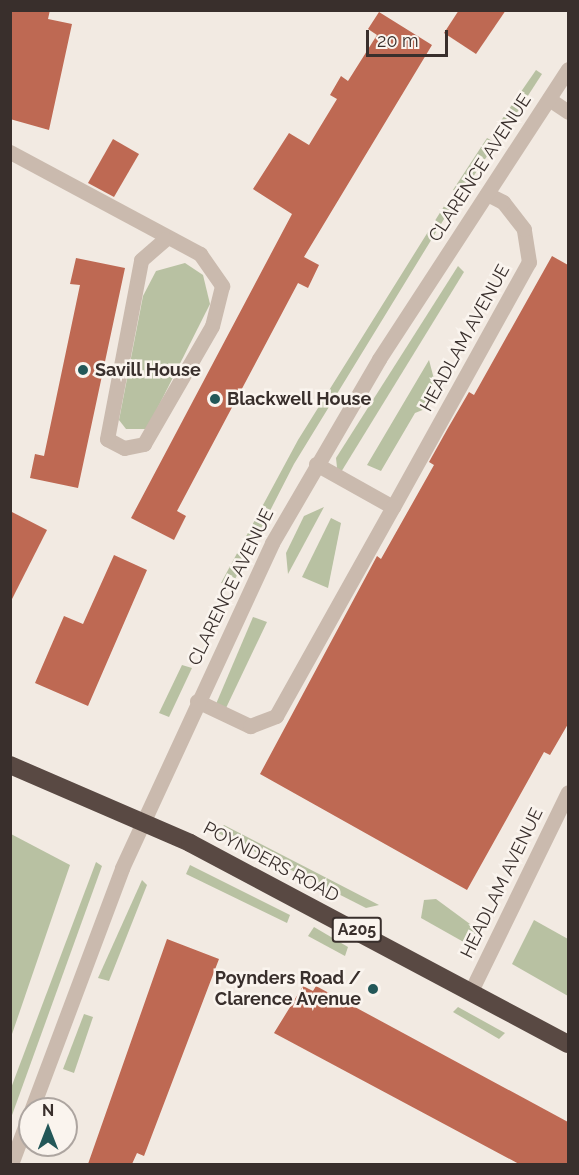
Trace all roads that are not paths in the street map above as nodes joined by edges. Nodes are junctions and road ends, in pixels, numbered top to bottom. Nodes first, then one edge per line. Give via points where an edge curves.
1 (568, 69) edge
2 (549, 99) junction
3 (568, 112) edge
4 (10, 152) edge
5 (487, 194) junction
6 (165, 239) junction
7 (316, 464) junction
8 (393, 507) junction
9 (197, 701) junction
10 (10, 765) edge
11 (568, 792) edge
12 (143, 821) junction
13 (471, 991) junction
14 (568, 1044) edge
15 (11, 1164) edge

1 - 2 street, CLARENCE AVENUE
2 - 3 street
2 - 5 street, CLARENCE AVENUE
4 - 6 street
5 - 7 street, CLARENCE AVENUE
5 - 8 street, HEADLAM AVENUE via 503,202 524,229 529,262
6 - 6 street via 200,254 222,286 212,326 144,444 124,448 107,439 138,270 141,260
7 - 8 street
7 - 9 street, CLARENCE AVENUE
8 - 9 street, HEADLAM AVENUE via 276,716 250,726
9 - 12 street, CLARENCE AVENUE
10 - 12 highway, POYNDERS ROAD / A205
11 - 13 street, HEADLAM AVENUE
12 - 13 highway, POYNDERS ROAD / A205
12 - 15 street, CLARENCE AVENUE via 68,1004
13 - 14 highway, POYNDERS ROAD / A205

